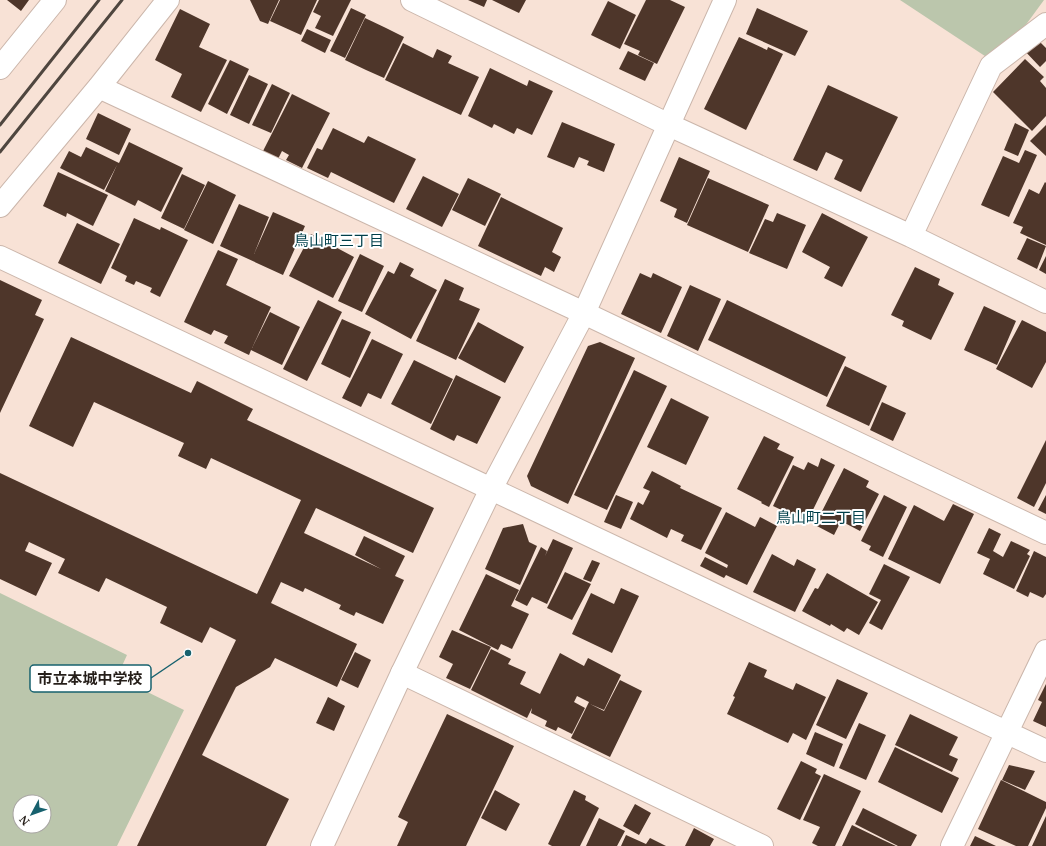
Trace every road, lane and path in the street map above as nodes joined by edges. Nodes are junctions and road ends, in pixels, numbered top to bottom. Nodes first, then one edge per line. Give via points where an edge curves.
1 (54, 0) edge
2 (168, 0) edge
3 (412, 0) edge
4 (725, 0) edge
5 (1046, 24) edge
6 (0, 68) edge
7 (99, 87) junction
8 (669, 125) junction
9 (0, 206) edge
10 (911, 236) junction
11 (0, 258) edge
12 (1046, 302) edge
13 (584, 313) junction
14 (491, 489) junction
15 (1046, 533) edge
16 (1046, 651) edge
17 (402, 673) junction
18 (1007, 732) junction
19 (1046, 751) edge
20 (322, 846) edge
21 (762, 846) edge
22 (952, 846) edge

1 - 6 street
2 - 7 street
3 - 8 street
4 - 8 street
5 - 10 street via 991,66
7 - 9 street
7 - 13 street
8 - 10 street
8 - 13 street
10 - 12 street
11 - 14 street
13 - 14 street
13 - 15 street
14 - 17 street
14 - 18 street
16 - 18 street
17 - 20 street
17 - 21 street
18 - 19 street
18 - 22 street

